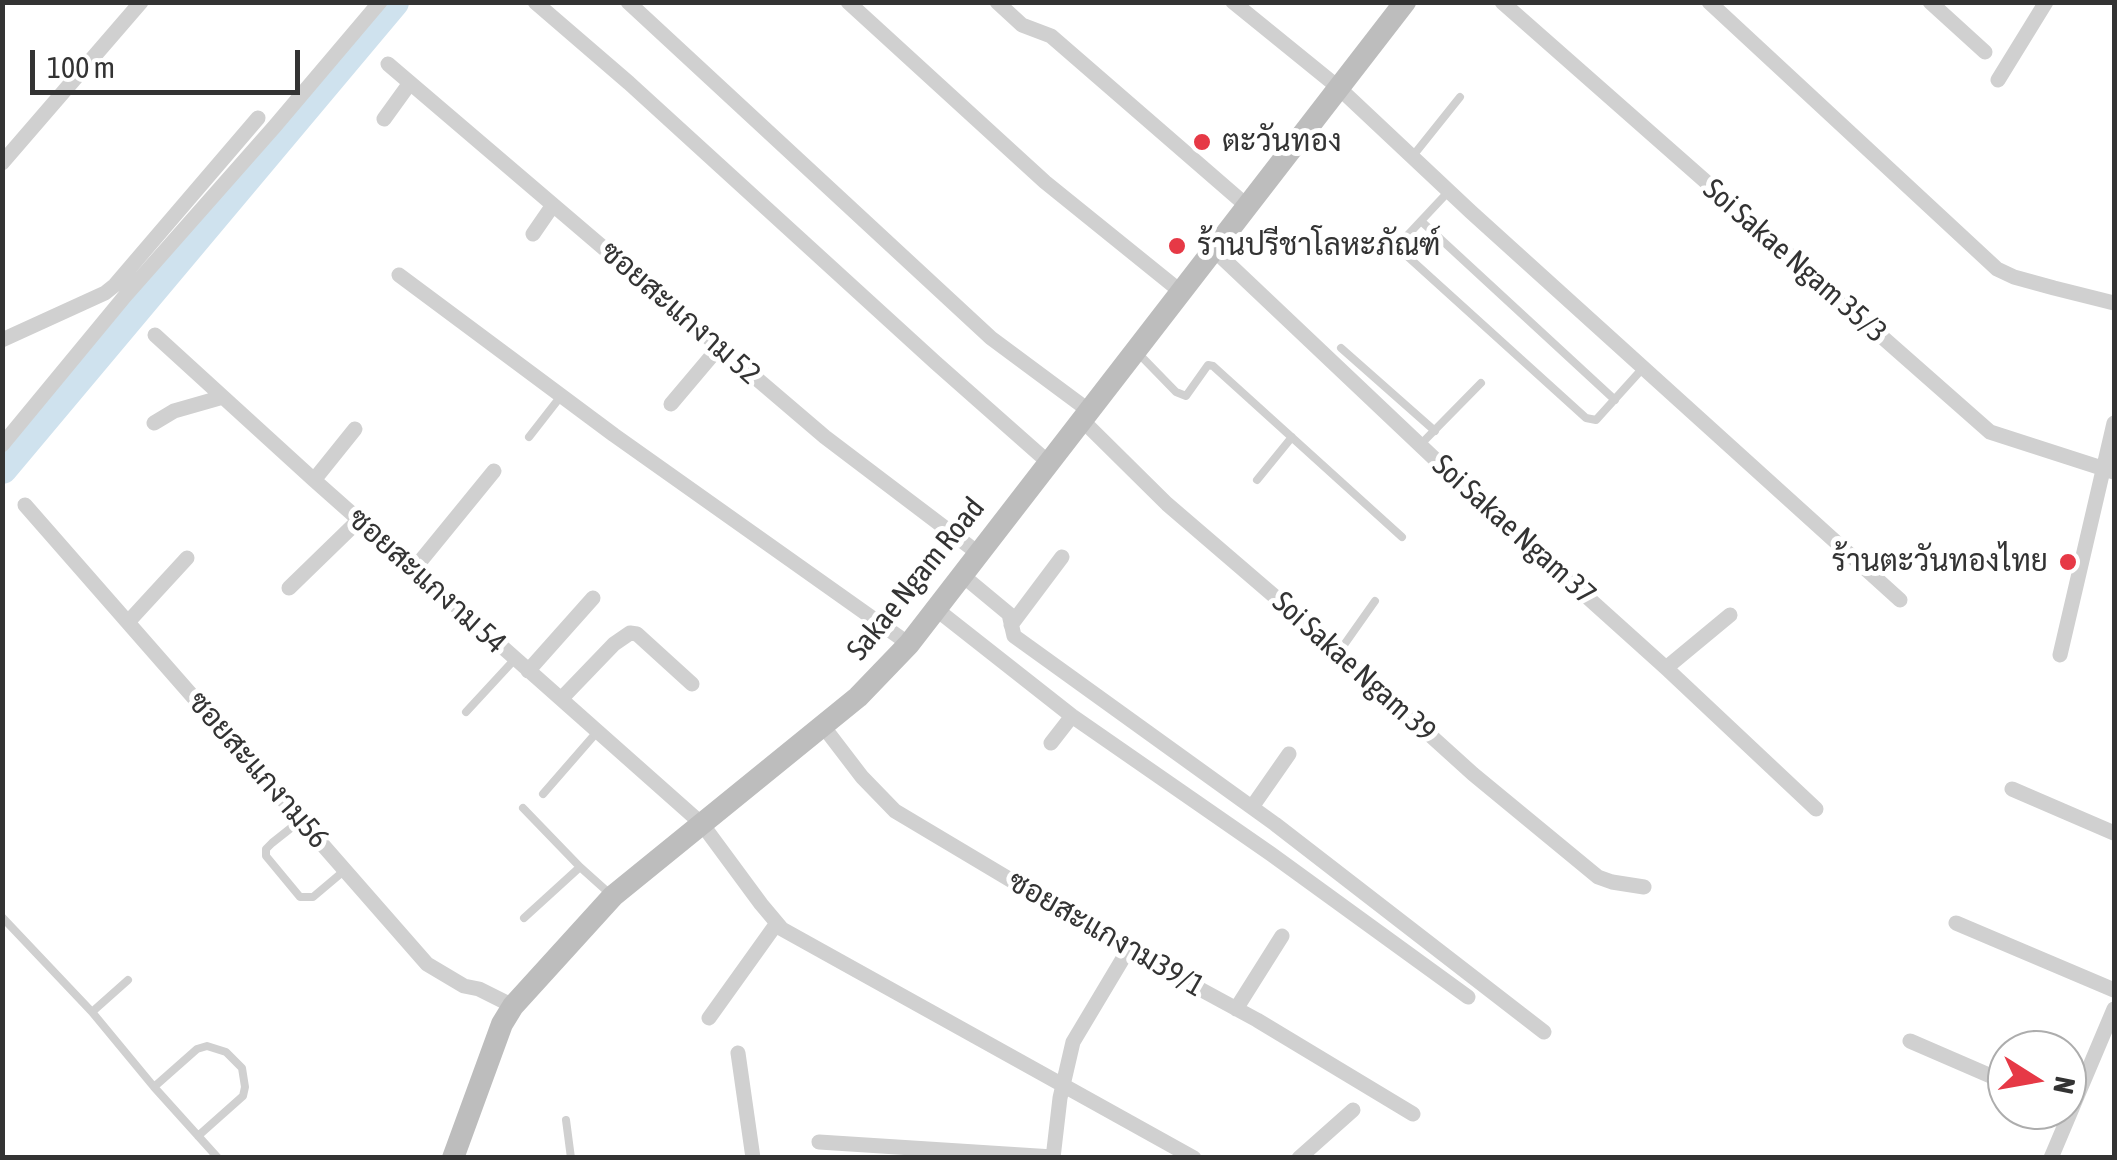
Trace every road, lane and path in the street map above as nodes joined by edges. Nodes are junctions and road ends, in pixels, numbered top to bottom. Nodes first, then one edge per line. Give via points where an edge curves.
1 (142, 2) edge
2 (380, 2) edge
3 (535, 2) edge
4 (628, 2) edge
5 (848, 2) edge
6 (997, 2) edge
7 (1233, 2) edge
8 (1502, 2) edge
9 (1708, 2) edge
10 (1930, 2) edge
11 (2046, 2) edge
12 (1400, 4) edge
13 (1985, 52) dead end
14 (388, 64) dead end
15 (1998, 80) dead end
16 (410, 83) junction
17 (1339, 88) junction
18 (1460, 98) dead end
19 (258, 118) dead end
20 (384, 120) dead end
21 (1412, 157) junction
22 (2, 163) edge
23 (1449, 192) junction
24 (553, 205) junction
25 (1246, 206) junction
26 (1421, 221) junction
27 (533, 234) dead end
28 (1213, 248) junction
29 (399, 276) dead end
30 (1180, 292) junction
31 (2114, 303) edge
32 (155, 335) dead end
33 (2, 340) edge
34 (720, 346) junction
35 (1341, 348) dead end
36 (1134, 350) junction
37 (1644, 366) junction
38 (1481, 383) dead end
39 (561, 396) junction
40 (223, 397) junction
41 (1615, 400) junction
42 (671, 404) dead end
43 (1084, 415) junction
44 (154, 422) dead end
45 (2114, 423) edge
46 (355, 430) dead end
47 (1435, 431) junction
48 (1292, 436) junction
49 (529, 437) dead end
50 (2, 445) edge
51 (1420, 445) junction
52 (1048, 462) junction
53 (2109, 470) edge
54 (494, 471) dead end
55 (314, 480) junction
56 (1256, 480) dead end
57 (25, 505) dead end
58 (359, 520) junction
59 (1402, 537) dead end
60 (978, 553) junction
61 (1062, 557) dead end
62 (187, 558) dead end
63 (414, 569) junction
64 (962, 574) junction
65 (289, 588) dead end
66 (592, 598) dead end
67 (1900, 600) dead end
68 (1375, 601) dead end
69 (936, 609) junction
70 (1730, 615) dead end
71 (129, 622) junction
72 (1011, 625) junction
73 (909, 644) junction
74 (1339, 652) junction
75 (2060, 656) dead end
76 (515, 659) junction
77 (1666, 668) junction
78 (528, 671) junction
79 (692, 684) dead end
80 (562, 698) junction
81 (466, 712) dead end
82 (1072, 716) junction
83 (823, 726) junction
84 (597, 732) junction
85 (1051, 743) dead end
86 (1290, 754) dead end
87 (2012, 789) dead end
88 (544, 794) dead end
89 (1252, 807) junction
90 (523, 808) dead end
91 (1816, 809) dead end
92 (302, 819) junction
93 (702, 824) junction
94 (2114, 833) edge
95 (580, 868) junction
96 (346, 870) junction
97 (1644, 887) dead end
98 (612, 896) junction
99 (2, 918) edge
100 (524, 918) dead end
101 (777, 923) junction
102 (1956, 924) dead end
103 (1282, 936) dead end
104 (1128, 950) junction
105 (128, 980) dead end
106 (2114, 990) edge
107 (1468, 997) dead end
108 (512, 1006) junction
109 (1236, 1009) junction
110 (2114, 1009) edge
111 (92, 1012) junction
112 (709, 1018) dead end
113 (1544, 1032) dead end
114 (1910, 1041) dead end
115 (738, 1053) dead end
116 (2087, 1070) edge
117 (1987, 1074) edge
118 (1064, 1084) junction
119 (154, 1086) junction
120 (1353, 1110) dead end
121 (1412, 1114) dead end
122 (566, 1120) dead end
123 (2062, 1130) edge
124 (198, 1136) junction
125 (819, 1142) dead end
126 (1053, 1157) edge
127 (218, 1158) edge
128 (452, 1158) edge
129 (570, 1158) edge
130 (753, 1158) edge
131 (1194, 1158) edge
132 (1300, 1158) edge
133 (2051, 1158) edge

1 - 22 street
2 - 50 street
3 - 52 street
4 - 43 street, Soi Sakae Ngam 39
5 - 30 street via 1045,182
6 - 25 street via 1022,25 1051,36
7 - 17 street
8 - 53 street, Soi Sakae Ngam 35/3 via 1990,432
9 - 31 street via 1997,269
10 - 13 street
11 - 15 street
12 - 17 street, Sakae Ngam Road
14 - 16 street, ซอยสะแกงาม 52
16 - 20 street
16 - 24 street, ซอยสะแกงาม 52
17 - 21 street
17 - 25 street, Sakae Ngam Road
18 - 21 lane
19 - 33 street via 105,293
21 - 23 street
23 - 26 lane
23 - 37 street
24 - 27 street
24 - 34 street, ซอยสะแกงาม 52
25 - 28 street, Sakae Ngam Road
26 - 41 lane
26 - 41 lane via 1404,239 1407,256 1586,418 1596,420
28 - 30 street, Sakae Ngam Road
28 - 51 street, Soi Sakae Ngam 37
29 - 39 street
30 - 36 street, Sakae Ngam Road
32 - 40 street, ซอยสะแกงาม 54
34 - 42 street
34 - 60 street, ซอยสะแกงาม 52 via 825,438
35 - 47 lane
36 - 43 street, Sakae Ngam Road
36 - 48 lane via 1186,396 1213,366
37 - 41 lane
37 - 67 street
38 - 47 lane
39 - 49 lane
39 - 73 street
40 - 44 street
40 - 55 street, ซอยสะแกงาม 54
43 - 52 street, Sakae Ngam Road
43 - 74 street, Soi Sakae Ngam 39 via 1167,504
45 - 53 street
46 - 55 street
47 - 51 lane
48 - 56 lane
48 - 59 lane
51 - 77 street, Soi Sakae Ngam 37
52 - 60 street, Sakae Ngam Road
53 - 75 street
54 - 63 street
55 - 58 street, ซอยสะแกงาม 54
57 - 71 street, ซอยสะแกงาม56
58 - 63 street, ซอยสะแกงาม 54
58 - 65 street
60 - 64 street, Sakae Ngam Road
61 - 72 street
62 - 71 street
63 - 76 street, ซอยสะแกงาม 54
64 - 69 street, Sakae Ngam Road
64 - 72 street via 1009,614
66 - 78 street
68 - 74 lane
69 - 73 street, Sakae Ngam Road
69 - 82 street
70 - 77 street
71 - 92 street, ซอยสะแกงาม56
72 - 89 street via 1014,636
73 - 83 street, Sakae Ngam Road
74 - 97 street, Soi Sakae Ngam 39 via 1598,877
76 - 78 street, ซอยสะแกงาม 54
76 - 81 lane
77 - 91 street, Soi Sakae Ngam 37
78 - 80 street, ซอยสะแกงาม 54
79 - 80 street via 630,633
80 - 84 street, ซอยสะแกงาม 54
82 - 85 street
82 - 107 street
83 - 93 street, Sakae Ngam Road
83 - 104 street, ซอยสะแกงาม39/1 via 895,811
84 - 88 lane
84 - 93 street, ซอยสะแกงาม 54
86 - 89 street
87 - 94 street
89 - 113 street
90 - 95 lane
92 - 96 street, ซอยสะแกงาม56
92 - 96 lane via 266,849 300,896 312,897
93 - 98 street, Sakae Ngam Road
93 - 101 street, ซอยสะแกงาม 54
95 - 98 lane
95 - 100 lane
96 - 108 street, ซอยสะแกงาม56 via 427,964
98 - 108 street, Sakae Ngam Road
99 - 111 lane
101 - 112 street
101 - 118 street
102 - 106 street
103 - 109 street
104 - 109 street, ซอยสะแกงาม39/1
104 - 118 street via 1073,1042
105 - 111 lane
108 - 128 street, Sakae Ngam Road
109 - 121 street, ซอยสะแกงาม39/1
110 - 116 street
111 - 119 lane
114 - 117 street
115 - 130 street
118 - 126 street
118 - 131 street
119 - 124 lane
119 - 124 lane via 206,1046 226,1052 242,1068 243,1096
120 - 132 street
122 - 129 lane
123 - 133 street
124 - 127 lane
125 - 126 street

